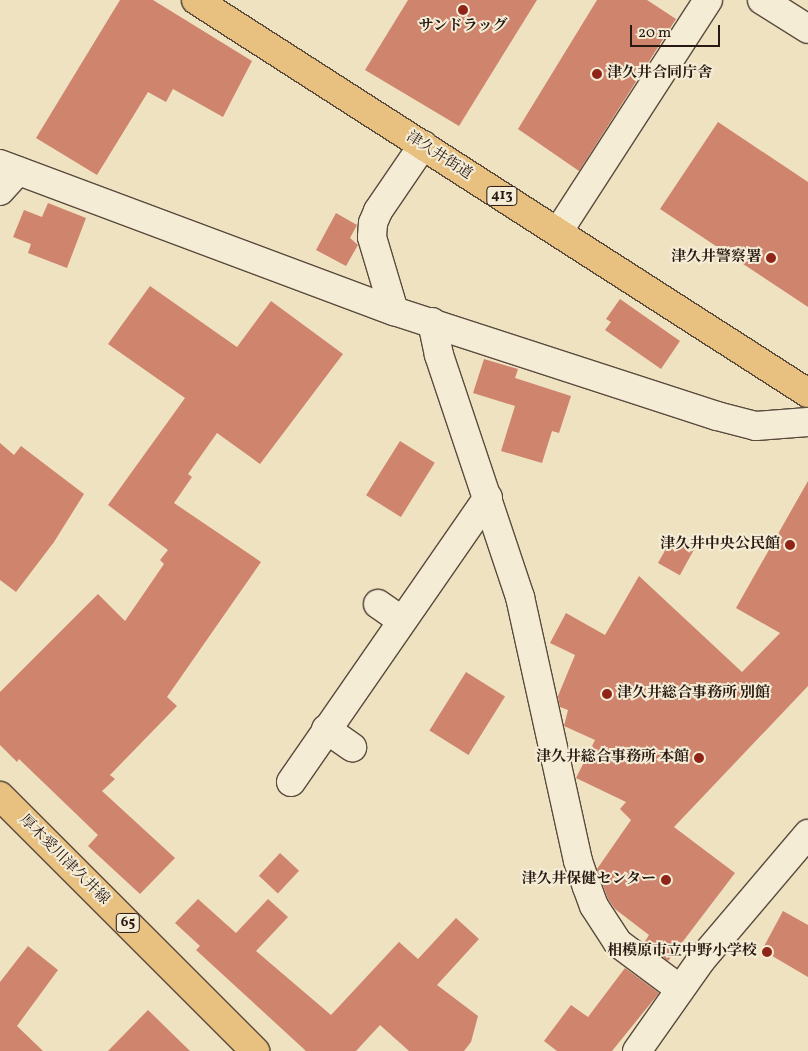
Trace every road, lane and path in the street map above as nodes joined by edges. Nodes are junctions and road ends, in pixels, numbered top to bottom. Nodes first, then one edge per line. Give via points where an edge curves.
1 (196, 0) edge
2 (708, 0) edge
3 (762, 0) edge
4 (223, 8) edge
5 (808, 29) edge
6 (423, 145) junction
7 (9, 168) edge
8 (0, 192) edge
9 (558, 232) junction
10 (394, 311) junction
11 (432, 322) junction
12 (808, 393) edge
13 (808, 422) edge
14 (488, 498) junction
15 (378, 604) dead end
16 (400, 620) junction
17 (326, 729) junction
18 (352, 747) dead end
19 (291, 782) dead end
20 (0, 796) edge
21 (808, 834) edge
22 (680, 989) junction
23 (255, 1051) edge
24 (637, 1051) edge

1 - 4 main road, 津久井街道 / 413
2 - 9 street
3 - 5 street
4 - 6 main road, 津久井街道 / 413
6 - 9 main road, 津久井街道 / 413
6 - 10 street via 373,223 372,237
7 - 8 street
7 - 10 street
9 - 12 main road, 津久井街道 / 413
10 - 11 street
11 - 13 street via 750,426
11 - 14 street via 439,355
14 - 16 street
14 - 22 street via 520,597 578,860 594,906 618,943
15 - 16 street
16 - 17 street
17 - 18 street
17 - 19 street
20 - 23 main road, 厚木愛川津久井線 / 65
21 - 22 street
22 - 24 street

